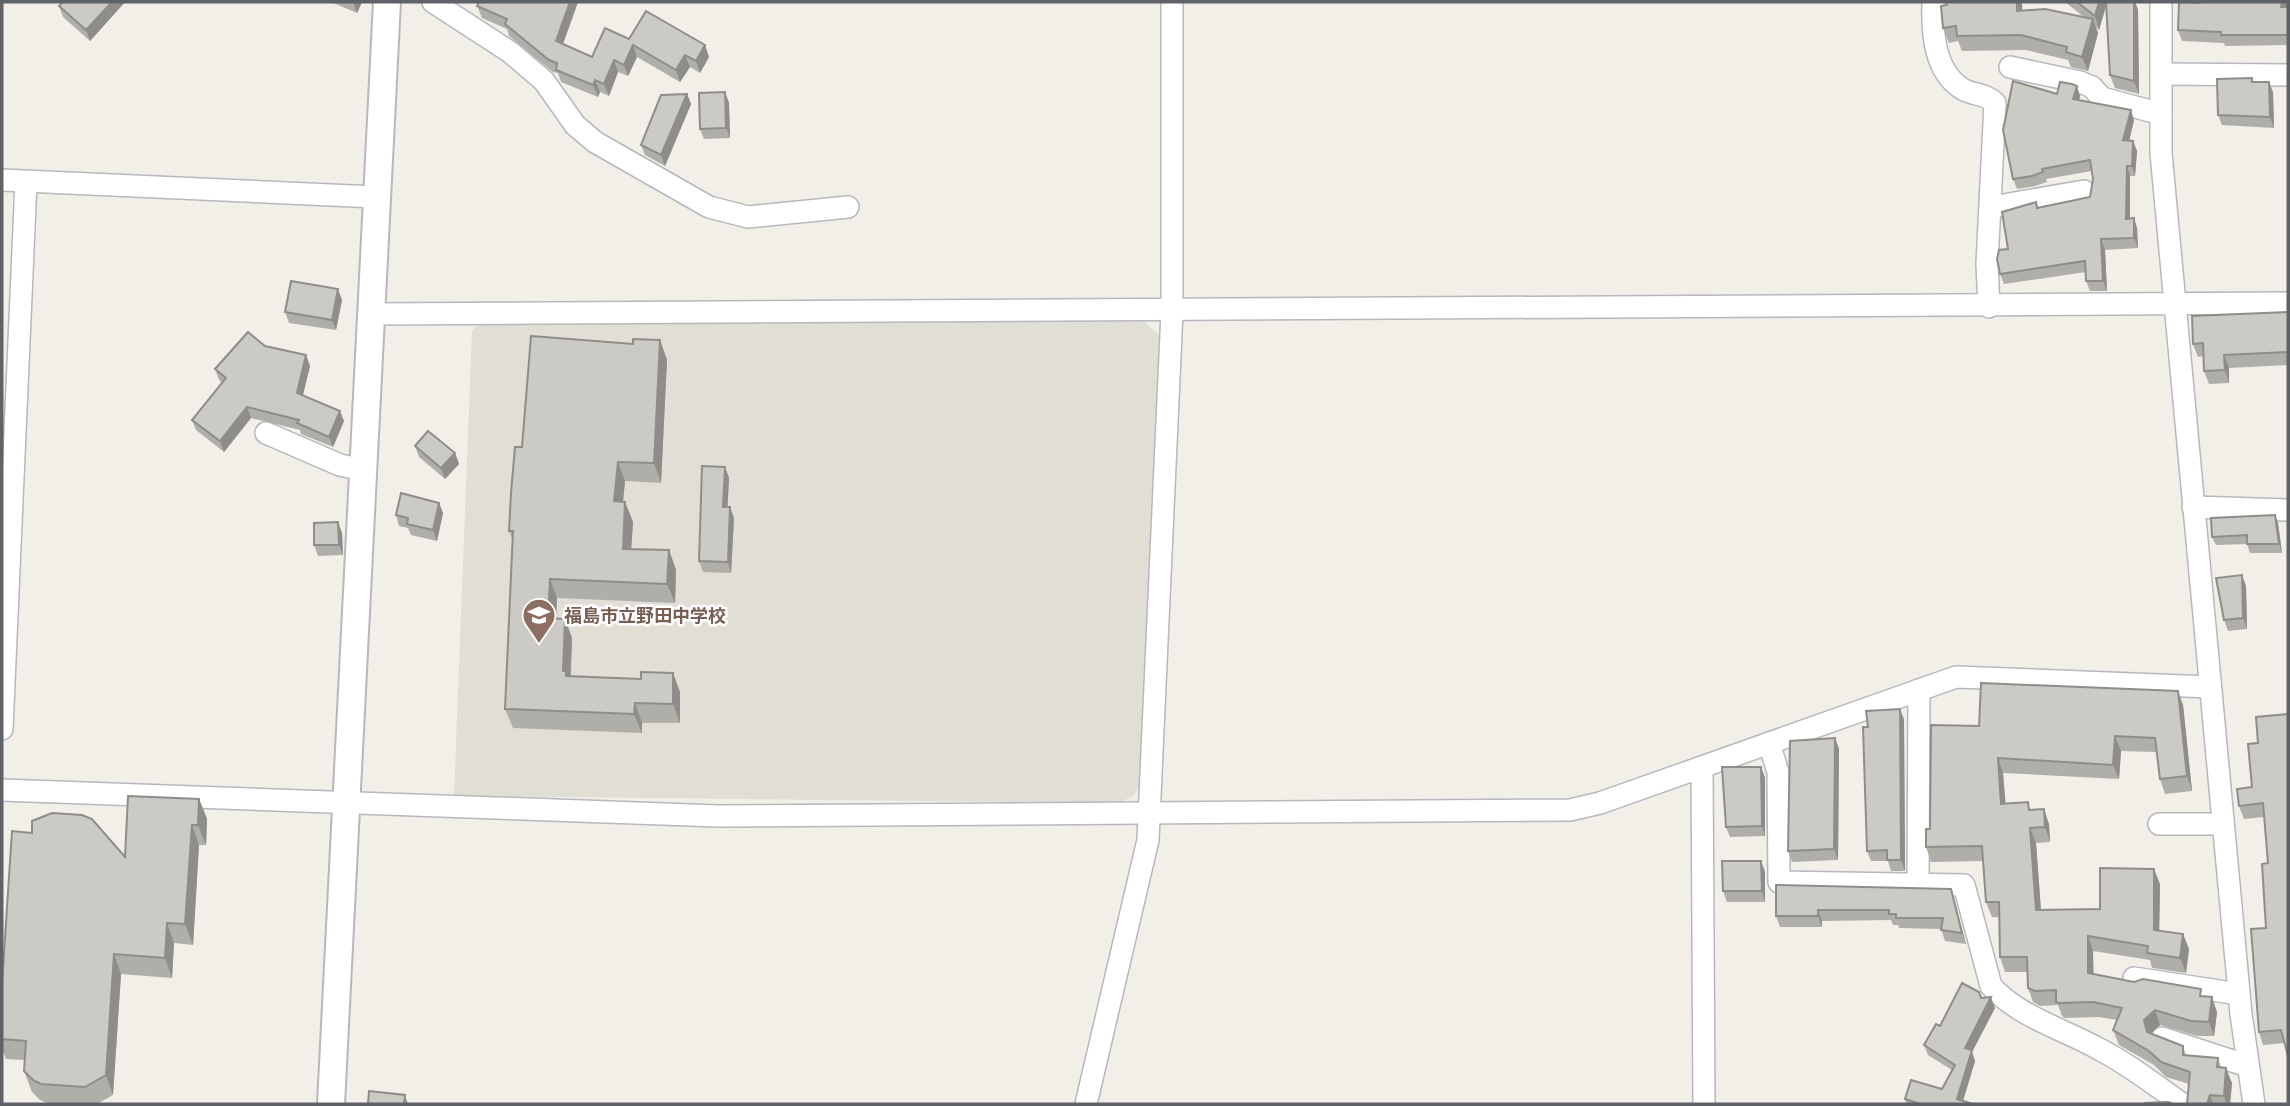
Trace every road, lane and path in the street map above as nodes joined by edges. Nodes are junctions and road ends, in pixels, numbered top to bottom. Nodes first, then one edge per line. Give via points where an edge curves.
1 (387, 2) edge
2 (433, 2) edge
3 (1172, 2) edge
4 (1933, 2) edge
5 (2161, 2) edge
6 (2010, 68) dead end
7 (2161, 74) junction
8 (2288, 75) edge
9 (2161, 114) junction
10 (2, 180) edge
11 (26, 181) junction
12 (2084, 191) dead end
13 (375, 197) junction
14 (848, 207) dead end
15 (1992, 207) junction
16 (2288, 303) edge
17 (2174, 306) junction
18 (1989, 307) junction
19 (1172, 312) junction
20 (370, 314) junction
21 (265, 433) dead end
22 (364, 470) junction
23 (2193, 507) junction
24 (2288, 510) edge
25 (2210, 687) junction
26 (1919, 690) junction
27 (2, 729) edge
28 (1769, 743) junction
29 (1702, 767) junction
30 (2, 790) edge
31 (347, 804) junction
32 (1149, 813) junction
33 (2159, 824) dead end
34 (2223, 824) junction
35 (1918, 885) junction
36 (2134, 978) dead end
37 (2239, 994) junction
38 (2162, 1038) edge
39 (2248, 1066) junction
40 (331, 1104) edge
41 (1086, 1104) edge
42 (1704, 1104) edge
43 (2182, 1104) edge
44 (2254, 1104) edge

1 - 13 street
2 - 14 street via 510,52 544,81 575,125 595,142 709,208 748,217
3 - 19 street
4 - 15 street via 1935,44 1944,73 1962,90 1986,94 1995,103
5 - 7 street
6 - 9 street via 2080,82 2102,98
7 - 8 street
7 - 9 street
9 - 17 street
10 - 11 street
11 - 13 street
11 - 27 street
12 - 15 street
13 - 20 street
15 - 18 street
16 - 17 street
17 - 18 street
17 - 23 street
18 - 19 street
19 - 20 street
19 - 32 street
20 - 22 street
21 - 22 street via 340,465
22 - 31 street
23 - 24 street
23 - 25 street
25 - 26 street via 1956,677
25 - 34 street
26 - 28 street
26 - 35 street
28 - 29 street
28 - 35 street via 1778,772 1779,882
29 - 32 street via 1570,810
29 - 42 street
30 - 31 street
31 - 32 street via 718,816
31 - 40 street
32 - 41 street via 1149,841
33 - 34 street
34 - 37 street
35 - 43 street via 1964,885 1991,986 2001,998 2098,1048
36 - 37 street
37 - 39 street
38 - 39 street
39 - 44 street

